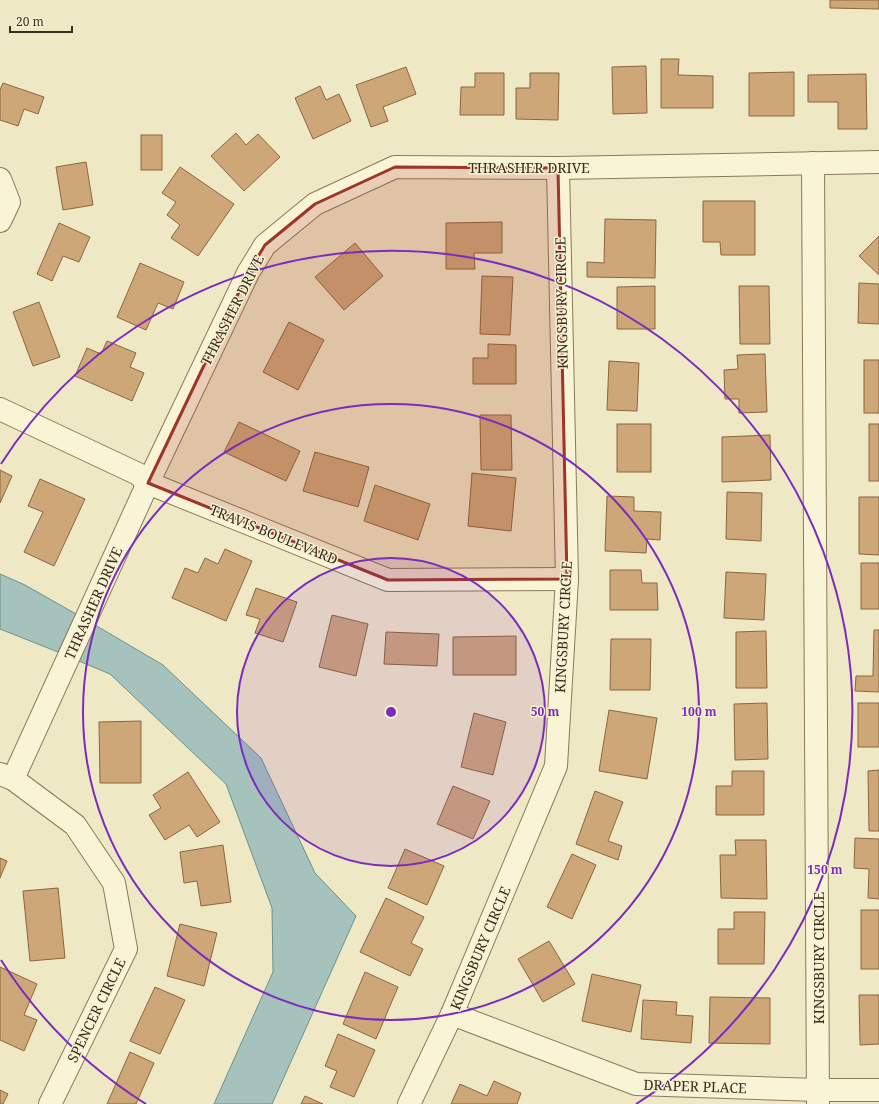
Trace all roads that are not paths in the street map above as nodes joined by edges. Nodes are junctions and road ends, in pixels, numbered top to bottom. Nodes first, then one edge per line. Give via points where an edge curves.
1 (879, 162) edge
2 (813, 163) junction
3 (558, 168) junction
4 (0, 179) edge
5 (0, 221) edge
6 (0, 409) edge
7 (148, 483) junction
8 (567, 579) junction
9 (6, 776) edge
10 (452, 1014) junction
11 (879, 1090) edge
12 (818, 1097) edge
13 (50, 1104) edge
14 (409, 1104) edge

1 - 2 street, THRASHER DRIVE
2 - 3 street, THRASHER DRIVE
2 - 12 street, KINGSBURY CIRCLE
3 - 7 street, THRASHER DRIVE via 395,167 315,204 265,245 248,273
3 - 8 street, KINGSBURY CIRCLE
4 - 5 street via 9,202
6 - 7 street, TRAVIS BOULEVARD via 138,474
7 - 8 street, TRAVIS BOULEVARD via 388,580
7 - 9 street, THRASHER DRIVE
8 - 10 street, KINGSBURY CIRCLE via 556,766
9 - 13 street, SPENCER CIRCLE via 75,825 114,883 126,949
10 - 12 street, DRAPER PLACE via 636,1084
10 - 14 street, KINGSBURY CIRCLE
11 - 12 street, DRAPER PLACE

